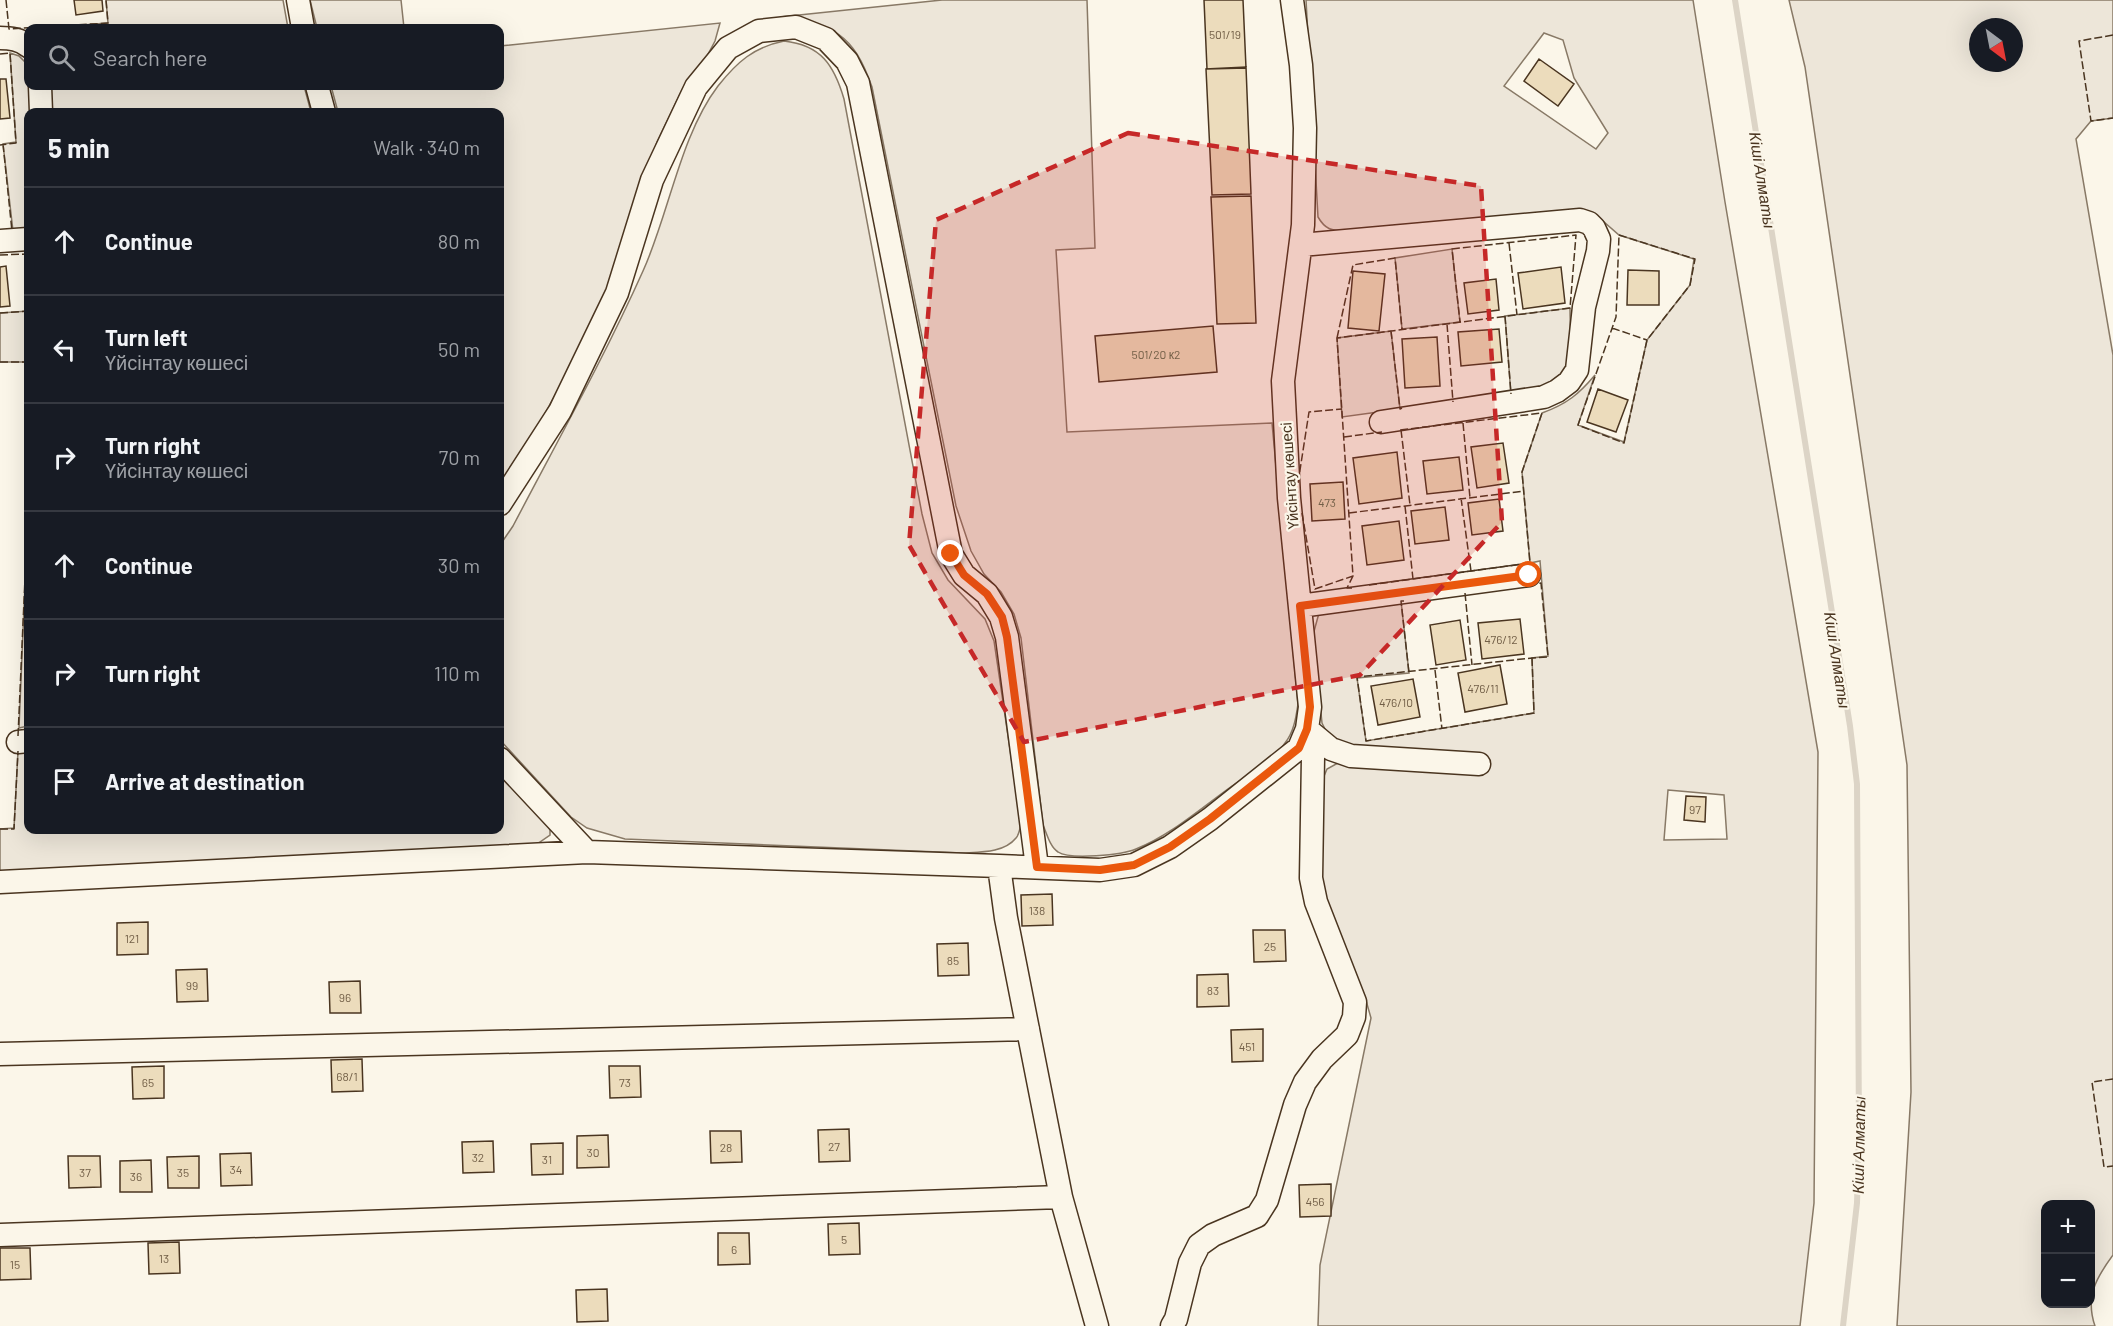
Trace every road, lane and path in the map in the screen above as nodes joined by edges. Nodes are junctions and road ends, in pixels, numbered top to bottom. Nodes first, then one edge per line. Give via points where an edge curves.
1 (298, 0) edge
2 (1292, 0) edge
3 (302, 24) edge
4 (0, 38) edge
5 (24, 42) edge
6 (40, 90) edge
7 (318, 90) edge
8 (40, 108) edge
9 (323, 108) edge
10 (24, 239) edge
11 (0, 241) edge
12 (1301, 245) junction
13 (1381, 422) dead end
14 (504, 498) edge
15 (1529, 575) dead end
16 (1300, 606) junction
17 (1307, 729) junction
18 (504, 763) edge
19 (1479, 764) dead end
20 (587, 852) junction
21 (999, 866) junction
22 (1037, 867) junction
23 (0, 882) edge
24 (1028, 1029) junction
25 (0, 1054) edge
26 (1061, 1197) junction
27 (0, 1235) edge
28 (1097, 1326) edge
29 (1172, 1326) edge

1 - 3 street
2 - 12 street, Үйсінтау көшесі via 1305,128
4 - 5 street
6 - 8 street
7 - 9 street
10 - 11 street
12 - 13 street via 1580,220 1594,228 1599,239 1584,307 1577,370 1569,382 1544,397
12 - 16 street, Үйсінтау көшесі via 1283,381
14 - 22 street via 560,411 617,293 652,180 696,87 728,48 759,31 796,27 826,39 847,60 858,83 951,554 964,575 987,594 1002,617
15 - 16 street
16 - 17 street, Үйсінтау көшесі via 1310,707
17 - 19 street via 1331,748 1351,756
17 - 22 street, Үйсінтау көшесі via 1299,748 1170,847 1134,865 1100,870
17 - 29 street via 1313,757 1311,878 1319,911 1355,1002 1354,1017 1347,1035 1322,1059 1294,1105 1268,1200 1257,1216 1200,1245 1190,1263
18 - 20 street
20 - 21 street, Үйсінтау көшесі
20 - 23 street, Үйсінтау көшесі
21 - 22 street, Үйсінтау көшесі
21 - 24 street
24 - 25 street
24 - 26 street
26 - 27 street
26 - 28 street

